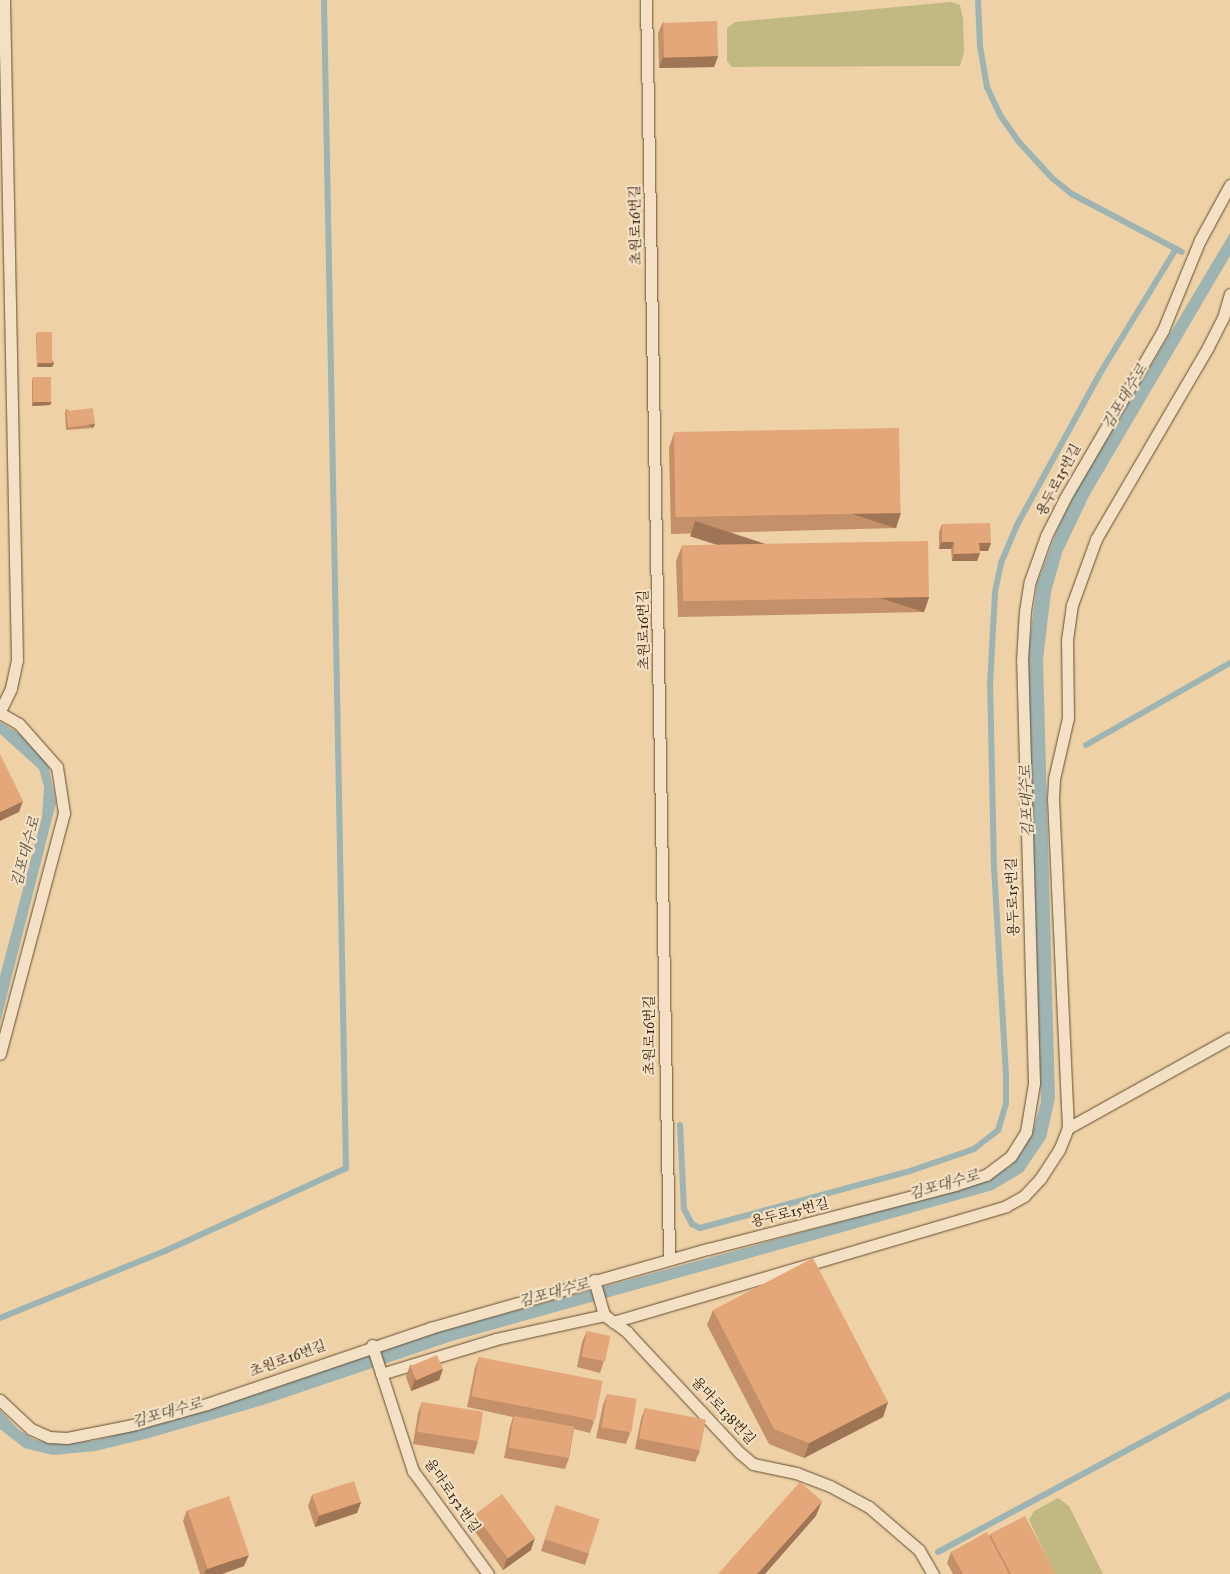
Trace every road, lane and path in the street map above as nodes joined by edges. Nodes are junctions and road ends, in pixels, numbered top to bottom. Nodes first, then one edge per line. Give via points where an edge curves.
1 (4, 0) edge
2 (646, 0) edge
3 (1230, 186) edge
4 (1230, 294) edge
5 (0, 712) edge
6 (1230, 1038) edge
7 (0, 1054) edge
8 (1068, 1128) junction
9 (669, 1259) junction
10 (594, 1280) junction
11 (608, 1318) junction
12 (372, 1345) junction
13 (381, 1374) junction
14 (0, 1400) edge
15 (488, 1574) edge
16 (933, 1574) edge

1 - 5 lane via 17,660 11,688
2 - 9 lane, 초원로16번길
3 - 9 lane, 용두로15번길 via 1200,240 1163,330 1065,498 1043,543 1030,581 1022,661 1034,1083 1030,1113 1019,1145 1001,1165 986,1175
4 - 8 lane via 1223,318 1208,346 1096,539 1072,605 1067,640 1068,718 1054,779 1053,799
5 - 7 lane via 19,724 57,767 64,813
6 - 8 lane
8 - 11 lane via 1059,1150 1040,1179 1024,1196 1006,1206
9 - 10 lane, 용두로15번길
10 - 11 lane
10 - 12 lane, 초원로16번길
11 - 13 lane via 496,1339
11 - 16 lane, 율마로138번길 via 627,1332 753,1464 796,1473 830,1486 869,1508 919,1550
12 - 13 lane, 율마로152번길
12 - 14 lane, 초원로16번길 via 207,1404 90,1435 49,1437 31,1430
13 - 15 lane, 율마로152번길 via 413,1471

